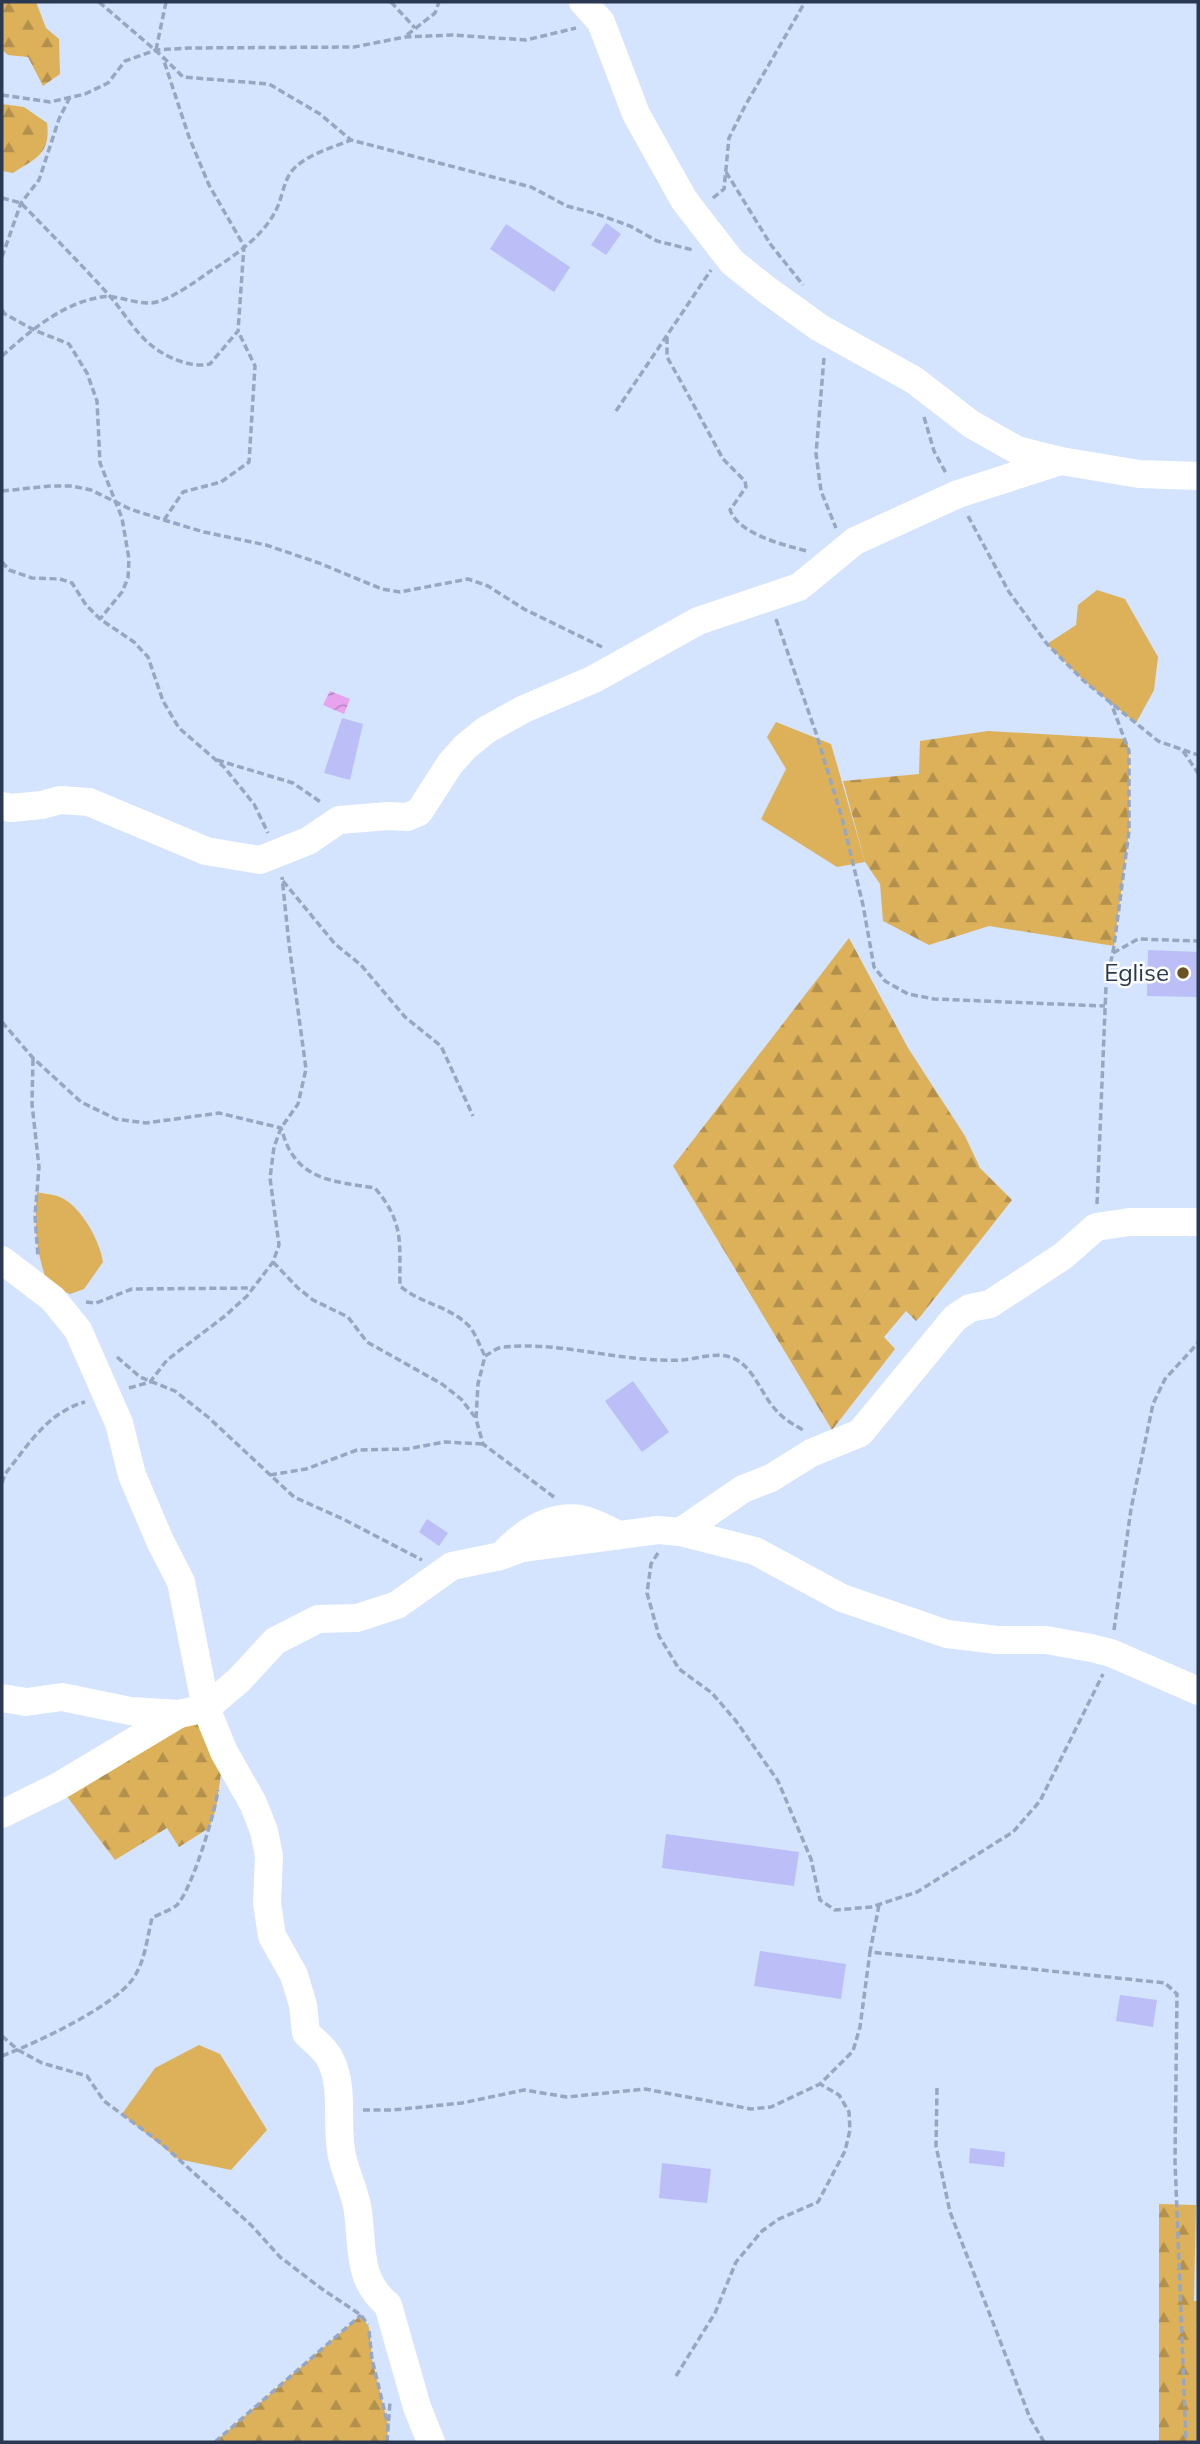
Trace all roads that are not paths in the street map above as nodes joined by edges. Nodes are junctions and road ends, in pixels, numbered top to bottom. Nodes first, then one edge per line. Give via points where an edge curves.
1 (592, 12) edge
2 (1061, 461) junction
3 (1198, 476) edge
4 (2, 806) edge
5 (1198, 1222) edge
6 (2, 1260) edge
7 (680, 1532) junction
8 (617, 1534) junction
9 (501, 1556) junction
10 (1198, 1691) edge
11 (2, 1698) edge
12 (192, 1711) junction
13 (2, 1814) edge
14 (430, 2442) edge

1 - 2 street via 636,114 684,200 732,262 825,331 914,380 971,424 1017,450
2 - 3 street via 1139,474
2 - 4 street via 958,494 855,541 799,587 698,621 594,679 524,709 464,747 419,812 407,817 339,820 307,841 281,867 206,851 89,803 60,800 42,806
5 - 7 street via 1096,1227 1063,1256 1000,1298 955,1318 860,1433 743,1489
6 - 12 street via 53,1299 78,1330 120,1423 132,1475 181,1582
7 - 8 street
7 - 10 street via 755,1551 842,1598 947,1634 1046,1640 1111,1653
8 - 9 street via 522,1548
8 - 9 street via 582,1519 554,1520 536,1526
9 - 12 street via 452,1566 397,1605 357,1618 317,1619 275,1641 239,1681
11 - 12 street via 26,1702 62,1697 130,1711
12 - 13 street
12 - 14 street via 224,1752 264,1830 272,1936 294,1975 306,2033 332,2062 341,2154 358,2211 371,2305 388,2305

